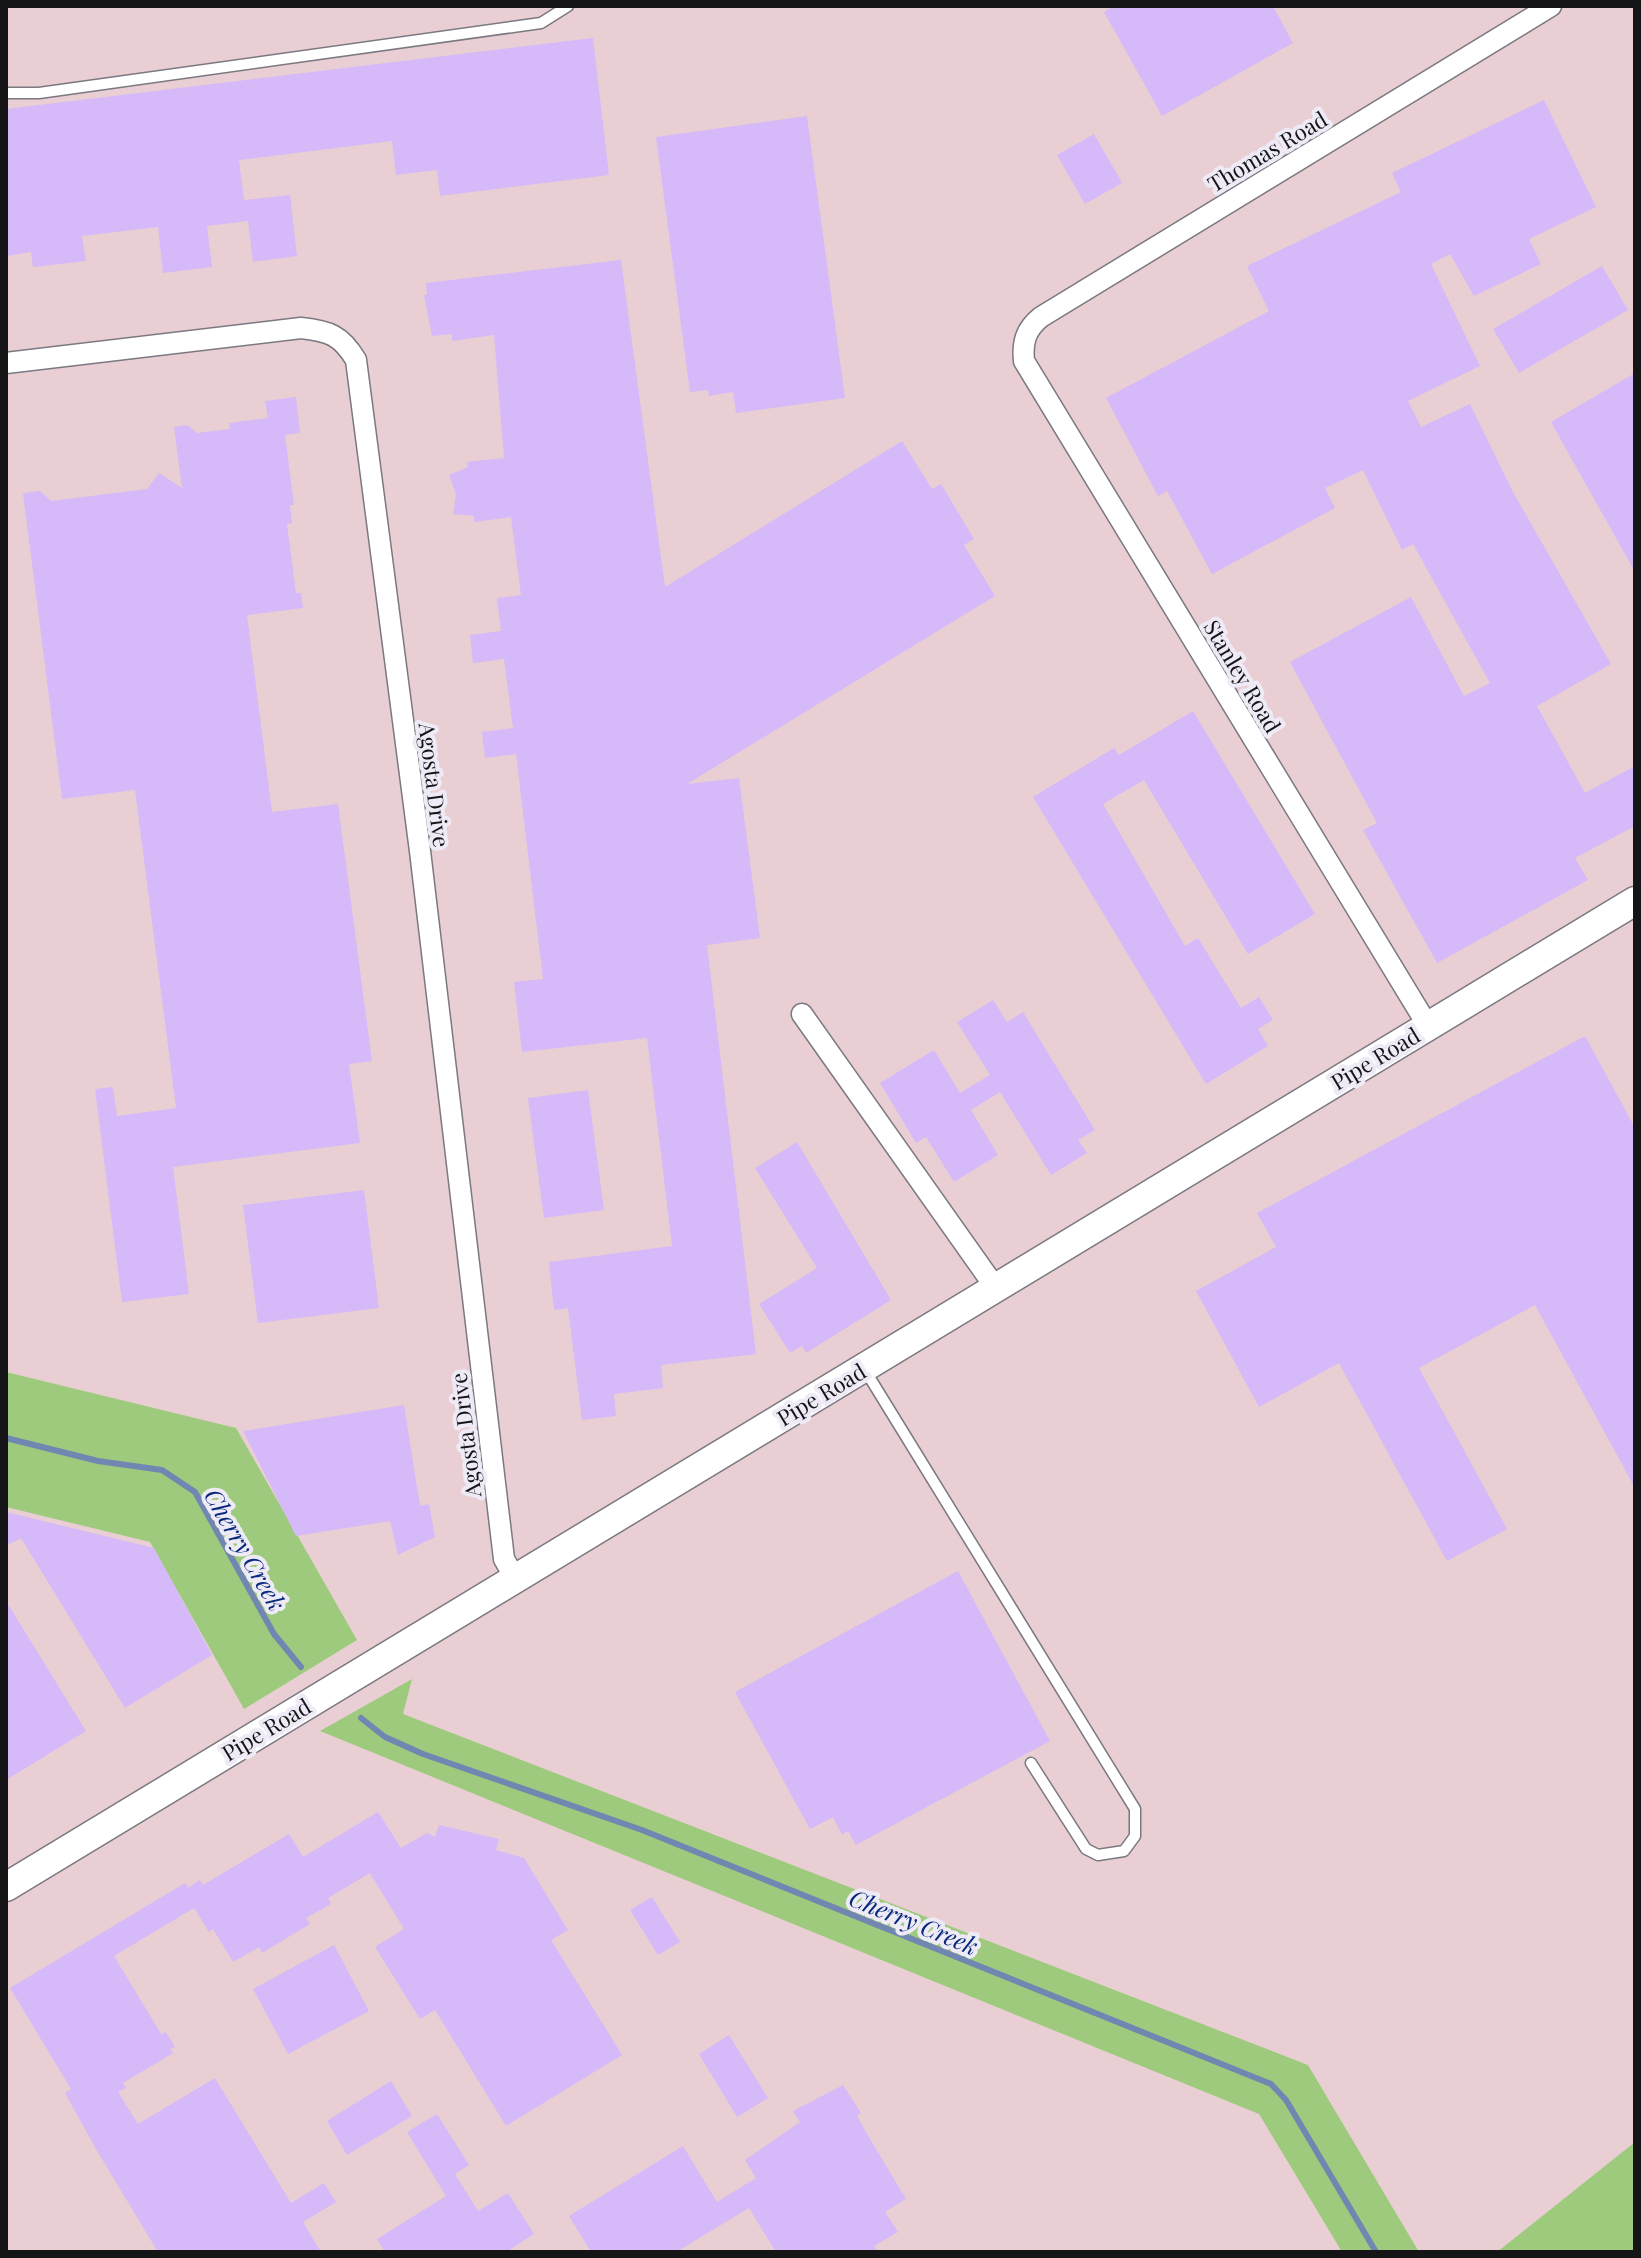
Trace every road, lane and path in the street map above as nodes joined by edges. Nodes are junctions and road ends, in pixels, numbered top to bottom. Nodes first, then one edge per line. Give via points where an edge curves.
1 (568, 6) edge
2 (1551, 6) edge
3 (6, 93) edge
4 (1023, 349) joint
5 (6, 363) edge
6 (1635, 901) edge
7 (802, 1014) dead end
8 (1428, 1026) junction
9 (995, 1287) junction
10 (864, 1368) junction
11 (515, 1578) junction
12 (1031, 1763) dead end
13 (6, 1887) edge

1 - 3 lane via 541,23 39,93
2 - 4 street, Thomas Road via 1041,317 1031,325
4 - 8 street, Stanley Road via 1024,361
5 - 11 street, Agosta Drive via 301,328 328,331 345,342 356,360 504,1559
6 - 8 street, Pipe Road
7 - 9 street
8 - 9 street, Pipe Road
9 - 10 street, Pipe Road
10 - 11 street, Pipe Road
10 - 12 lane via 1135,1809 1135,1836 1124,1851 1098,1855 1086,1849
11 - 13 street, Pipe Road

